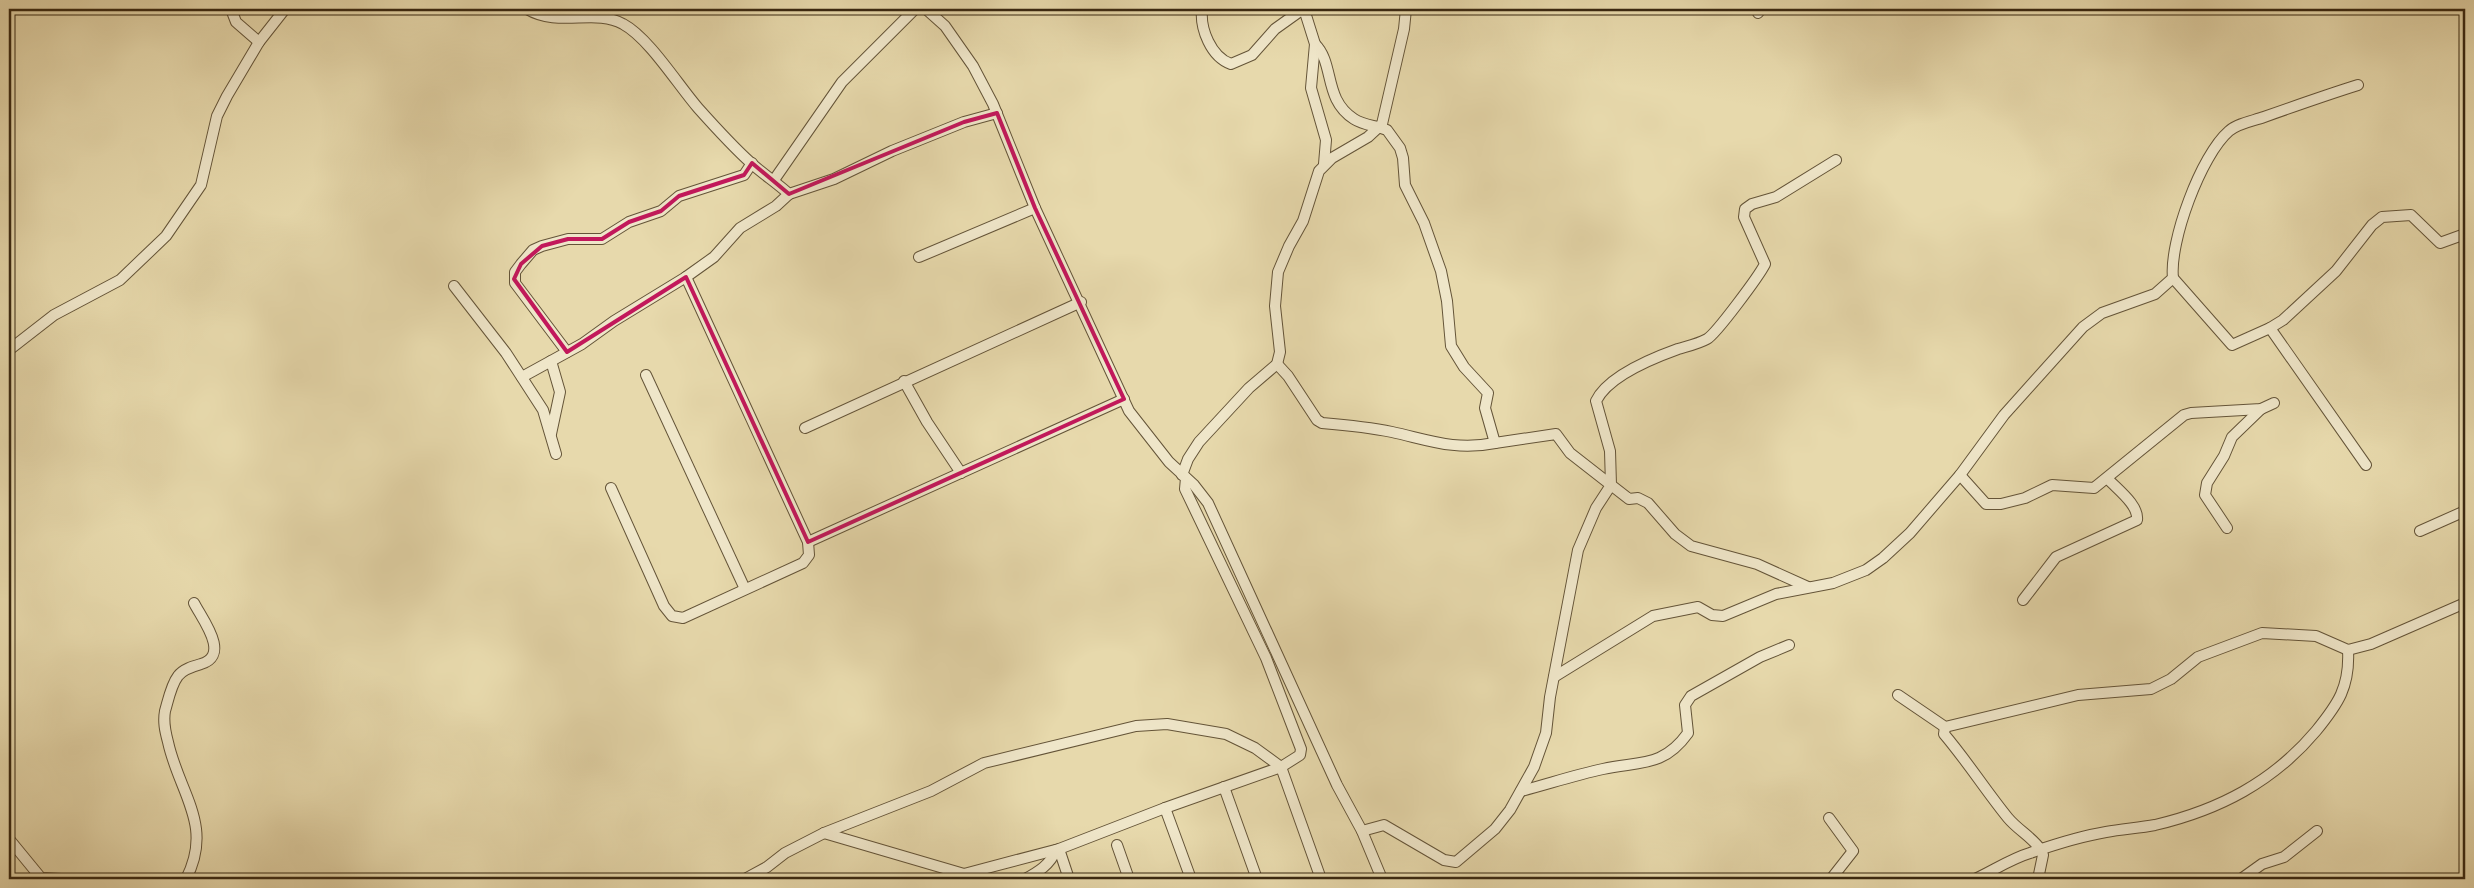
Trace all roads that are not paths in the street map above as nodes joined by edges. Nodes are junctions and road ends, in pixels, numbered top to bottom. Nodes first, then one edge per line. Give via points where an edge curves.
1 (231, 9) edge
2 (285, 9) edge
3 (527, 9) edge
4 (915, 9) edge
5 (926, 9) edge
6 (1202, 9) edge
7 (1303, 9) edge
8 (1406, 9) edge
9 (259, 42) junction
10 (1315, 44) junction
11 (2358, 85) dead end
12 (997, 112) junction
13 (1379, 127) junction
14 (1836, 160) dead end
15 (752, 164) junction
16 (1324, 164) junction
17 (774, 180) junction
18 (789, 194) junction
19 (1035, 208) junction
20 (2465, 234) edge
21 (919, 257) dead end
22 (686, 277) junction
23 (2173, 278) junction
24 (454, 286) dead end
25 (1081, 302) junction
26 (2270, 328) junction
27 (9, 350) edge
28 (567, 352) junction
29 (551, 361) junction
30 (1277, 364) junction
31 (646, 375) dead end
32 (522, 377) junction
33 (904, 381) junction
34 (1124, 399) junction
35 (2274, 403) dead end
36 (2261, 409) junction
37 (805, 428) dead end
38 (551, 434) junction
39 (1495, 444) junction
40 (556, 454) dead end
41 (2366, 465) dead end
42 (961, 473) junction
43 (1960, 475) junction
44 (1184, 477) junction
45 (2108, 479) junction
46 (1611, 485) junction
47 (611, 488) dead end
48 (2465, 511) edge
49 (2228, 528) dead end
50 (2420, 531) dead end
51 (808, 542) junction
52 (1809, 588) junction
53 (745, 589) junction
54 (2023, 600) dead end
55 (2465, 603) edge
56 (194, 604) dead end
57 (1789, 645) dead end
58 (2348, 650) junction
59 (1554, 677) junction
60 (1898, 696) dead end
61 (1945, 727) junction
62 (1282, 767) junction
63 (1224, 787) junction
64 (1521, 791) junction
65 (1165, 808) junction
66 (1829, 818) dead end
67 (1362, 831) junction
68 (2317, 831) dead end
69 (824, 833) junction
70 (9, 839) edge
71 (1117, 845) dead end
72 (1057, 850) junction
73 (2041, 850) junction
74 (61, 879) edge
75 (186, 879) edge
76 (745, 879) edge
77 (1025, 879) edge
78 (1069, 879) edge
79 (1129, 879) edge
80 (1191, 879) edge
81 (1257, 879) edge
82 (1321, 879) edge
83 (1382, 879) edge
84 (1830, 879) edge
85 (1975, 879) edge
86 (2038, 879) edge
87 (2241, 879) edge

1 - 9 street via 236,22
2 - 9 street
3 - 15 street via 555,19 600,18 623,24 647,46 697,108
4 - 17 street via 842,82
5 - 12 street via 940,20 973,66
6 - 7 street via 1203,31 1217,54 1231,64 1252,55 1274,29
7 - 10 street
8 - 13 street via 1404,29
9 - 27 street via 217,116 201,185 166,236 120,280 54,315
10 - 13 street via 1339,104 1353,118
10 - 16 street via 1311,88 1326,140
11 - 23 street via 2229,131 2207,161 2194,189 2174,248
12 - 18 street via 964,122 834,179
12 - 19 street
13 - 16 street
13 - 39 street via 1390,131 1404,158 1404,185 1424,223 1440,271 1447,301 1451,346 1464,367 1488,393 1485,408
14 - 46 street via 1776,198 1745,209 1744,217 1765,264 1709,339 1647,362 1600,392 1596,401 1610,451
15 - 17 street
15 - 28 street via 744,175 680,196 660,211 629,222 602,240 568,239 542,246 527,257 515,272 515,283
16 - 30 street via 1303,221 1278,272 1275,306 1280,346
17 - 18 street
18 - 22 street via 740,228 714,257
19 - 21 street
19 - 25 street
20 - 26 street via 2440,243 2410,215 2382,217 2365,233 2336,271
22 - 28 street
22 - 51 street
23 - 26 street via 2232,345
23 - 43 street via 2155,294 2102,313 2083,327 2004,415
24 - 32 street
25 - 33 street
25 - 34 street
26 - 41 street
28 - 29 street
29 - 32 street
29 - 38 street via 560,392
30 - 39 street via 1322,423 1360,426 1458,447
30 - 44 street via 1249,388 1199,442 1188,459
31 - 53 street
32 - 38 street via 543,410
33 - 37 street
33 - 42 street
34 - 42 street
34 - 44 street via 1142,428
35 - 36 street
36 - 45 street via 2184,415
36 - 49 street via 2232,437 2207,483 2205,495
38 - 40 street
39 - 46 street via 1556,434 1570,453
42 - 51 street
43 - 45 street via 1982,502 1990,504 2025,498 2052,485 2094,488
43 - 52 street via 1910,533 1883,558 1852,576
44 - 62 street via 1185,489 1266,658 1301,749 1300,755
44 - 67 street via 1208,503
45 - 54 street via 2132,505 2137,520 2056,557
46 - 52 street via 1629,500 1638,498 1648,503 1675,534 1691,546 1757,564
46 - 59 street via 1596,508 1578,550
47 - 53 street via 664,606 672,616 683,618
48 - 50 street
51 - 53 street via 810,555 803,563
52 - 59 street via 1776,594 1723,616 1712,615 1698,607 1653,616
55 - 58 street via 2371,644
56 - 75 street via 215,648 209,660 178,675 164,722 171,758 193,810 196,826 195,861
57 - 64 street via 1760,657 1691,696 1684,706 1688,733 1665,755 1648,763 1605,768
58 - 61 street via 2316,636 2262,634 2198,657 2151,690 2078,695
58 - 73 street via 2349,668 2337,706 2302,748 2274,774 2238,797 2198,814 2105,832
59 - 64 street via 1546,732 1534,767
60 - 61 street
61 - 73 street via 1944,734 2010,820
62 - 63 street
62 - 69 street via 1255,748 1226,734 1167,724 1136,726 984,763 931,791
62 - 82 street
63 - 65 street
63 - 81 street
64 - 67 street via 1495,829 1456,862 1444,860 1384,825
65 - 72 street
65 - 80 street
66 - 84 street via 1853,851
67 - 83 street
68 - 87 street via 2284,857 2262,864
69 - 72 street via 964,874
69 - 76 street
70 - 74 street via 41,878
71 - 79 street
72 - 77 street via 1046,866
72 - 78 street
73 - 85 street
73 - 86 street via 2043,855

